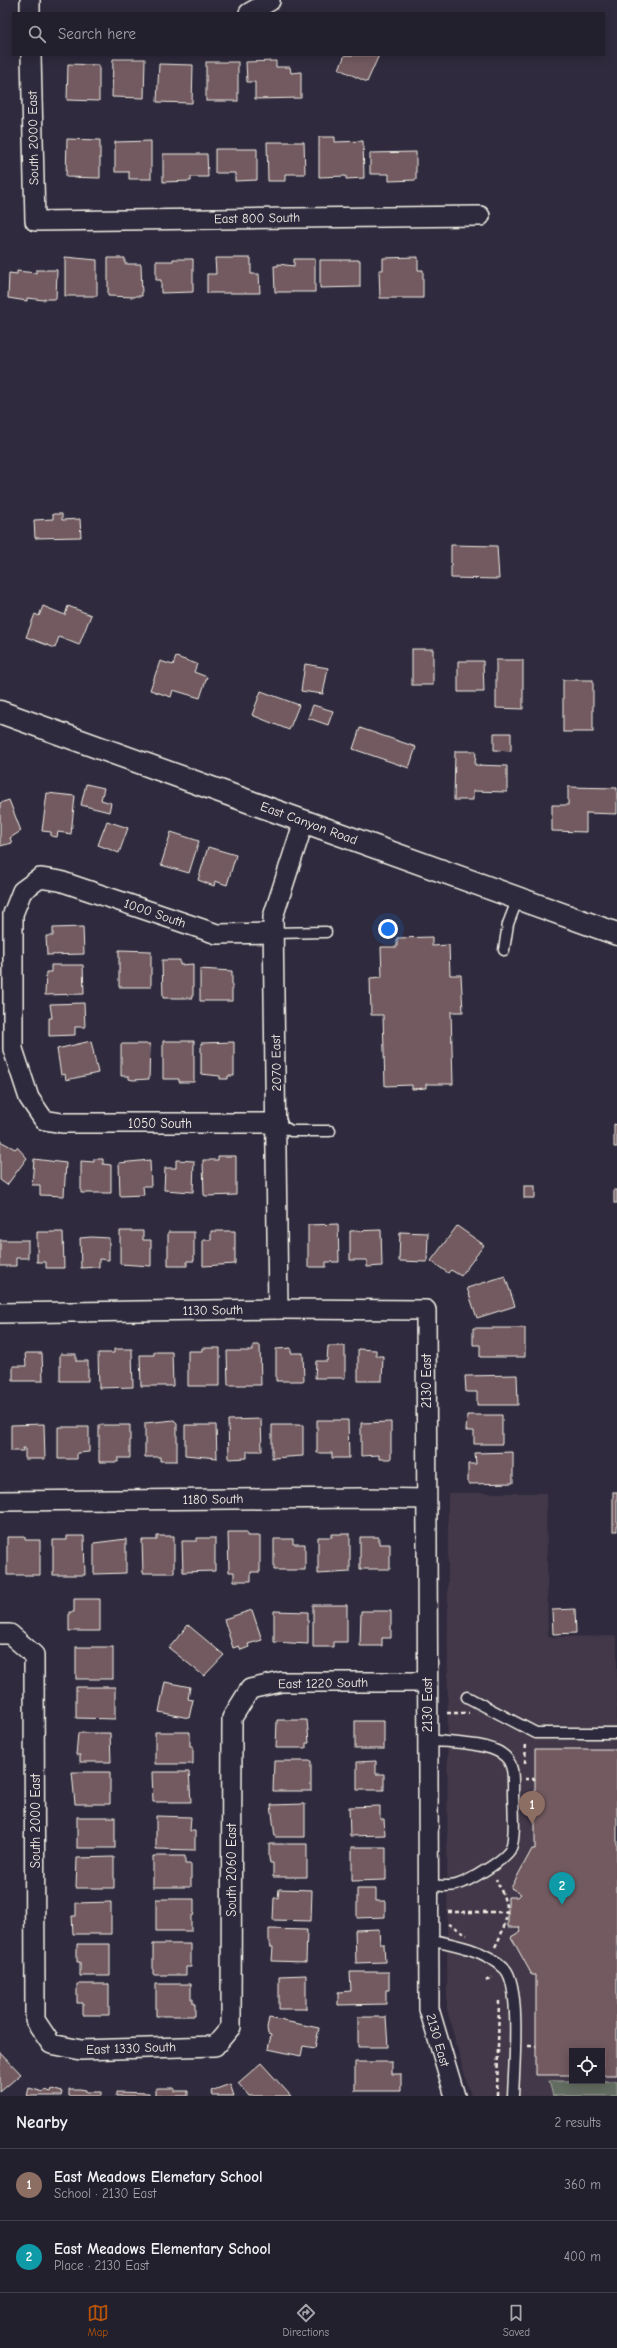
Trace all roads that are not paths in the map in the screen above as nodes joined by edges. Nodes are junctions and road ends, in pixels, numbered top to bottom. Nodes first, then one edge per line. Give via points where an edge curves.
1 (30, 0) edge
2 (270, 1) dead end
3 (30, 12) edge
4 (251, 12) edge
5 (31, 56) edge
6 (480, 216) dead end
7 (35, 221) joint
8 (0, 712) edge
9 (304, 821) junction
10 (518, 898) junction
11 (326, 932) dead end
12 (272, 933) junction
13 (617, 934) edge
14 (504, 950) dead end
15 (44, 1120) joint
16 (277, 1123) junction
17 (330, 1131) dead end
18 (278, 1309) junction
19 (426, 1310) joint
20 (0, 1313) edge
21 (426, 1499) junction
22 (0, 1501) edge
23 (5, 1634) edge
24 (427, 1682) junction
25 (467, 1697) dead end
26 (232, 1714) joint
27 (617, 1733) edge
28 (427, 1740) junction
29 (428, 1886) junction
30 (428, 1938) junction
31 (36, 2020) joint
32 (231, 2026) joint
33 (455, 2096) edge
34 (513, 2096) edge

1 - 3 street
2 - 4 street
5 - 7 street, South 2000 East
6 - 7 street, East 800 South
8 - 9 main road, East Canyon Road
9 - 10 main road, East Canyon Road
9 - 12 street, 2070 East via 273,917
10 - 13 main road, East Canyon Road
10 - 14 lane via 508,924
11 - 12 lane
12 - 15 street, 1000 South via 217,934 60,882 40,878 22,891 13,914 13,1049 29,1098
12 - 16 street, 2070 East
15 - 16 street, 1050 South via 62,1123
16 - 17 lane via 291,1131
16 - 18 street, 2070 East
18 - 19 street, 1130 South
18 - 20 street, 1130 South
19 - 21 street, 2130 East
21 - 22 street, 1180 South
21 - 24 street, 2130 East
23 - 31 street, South 2000 East via 34,1654
24 - 26 street, East 1220 South via 281,1682 250,1689
24 - 28 street, 2130 East
25 - 27 lane via 536,1733
26 - 32 street, South 2060 East
28 - 29 street, 2130 East
28 - 29 lane via 490,1748 503,1754 510,1762 513,1772 513,1837 511,1848 506,1855 477,1875 456,1885
29 - 30 street, 2130 East
30 - 33 street, 2130 East via 429,2009
30 - 34 lane via 473,1949 504,1968 510,1977 515,2010
31 - 32 street, East 1330 South via 51,2044 81,2050 215,2046

